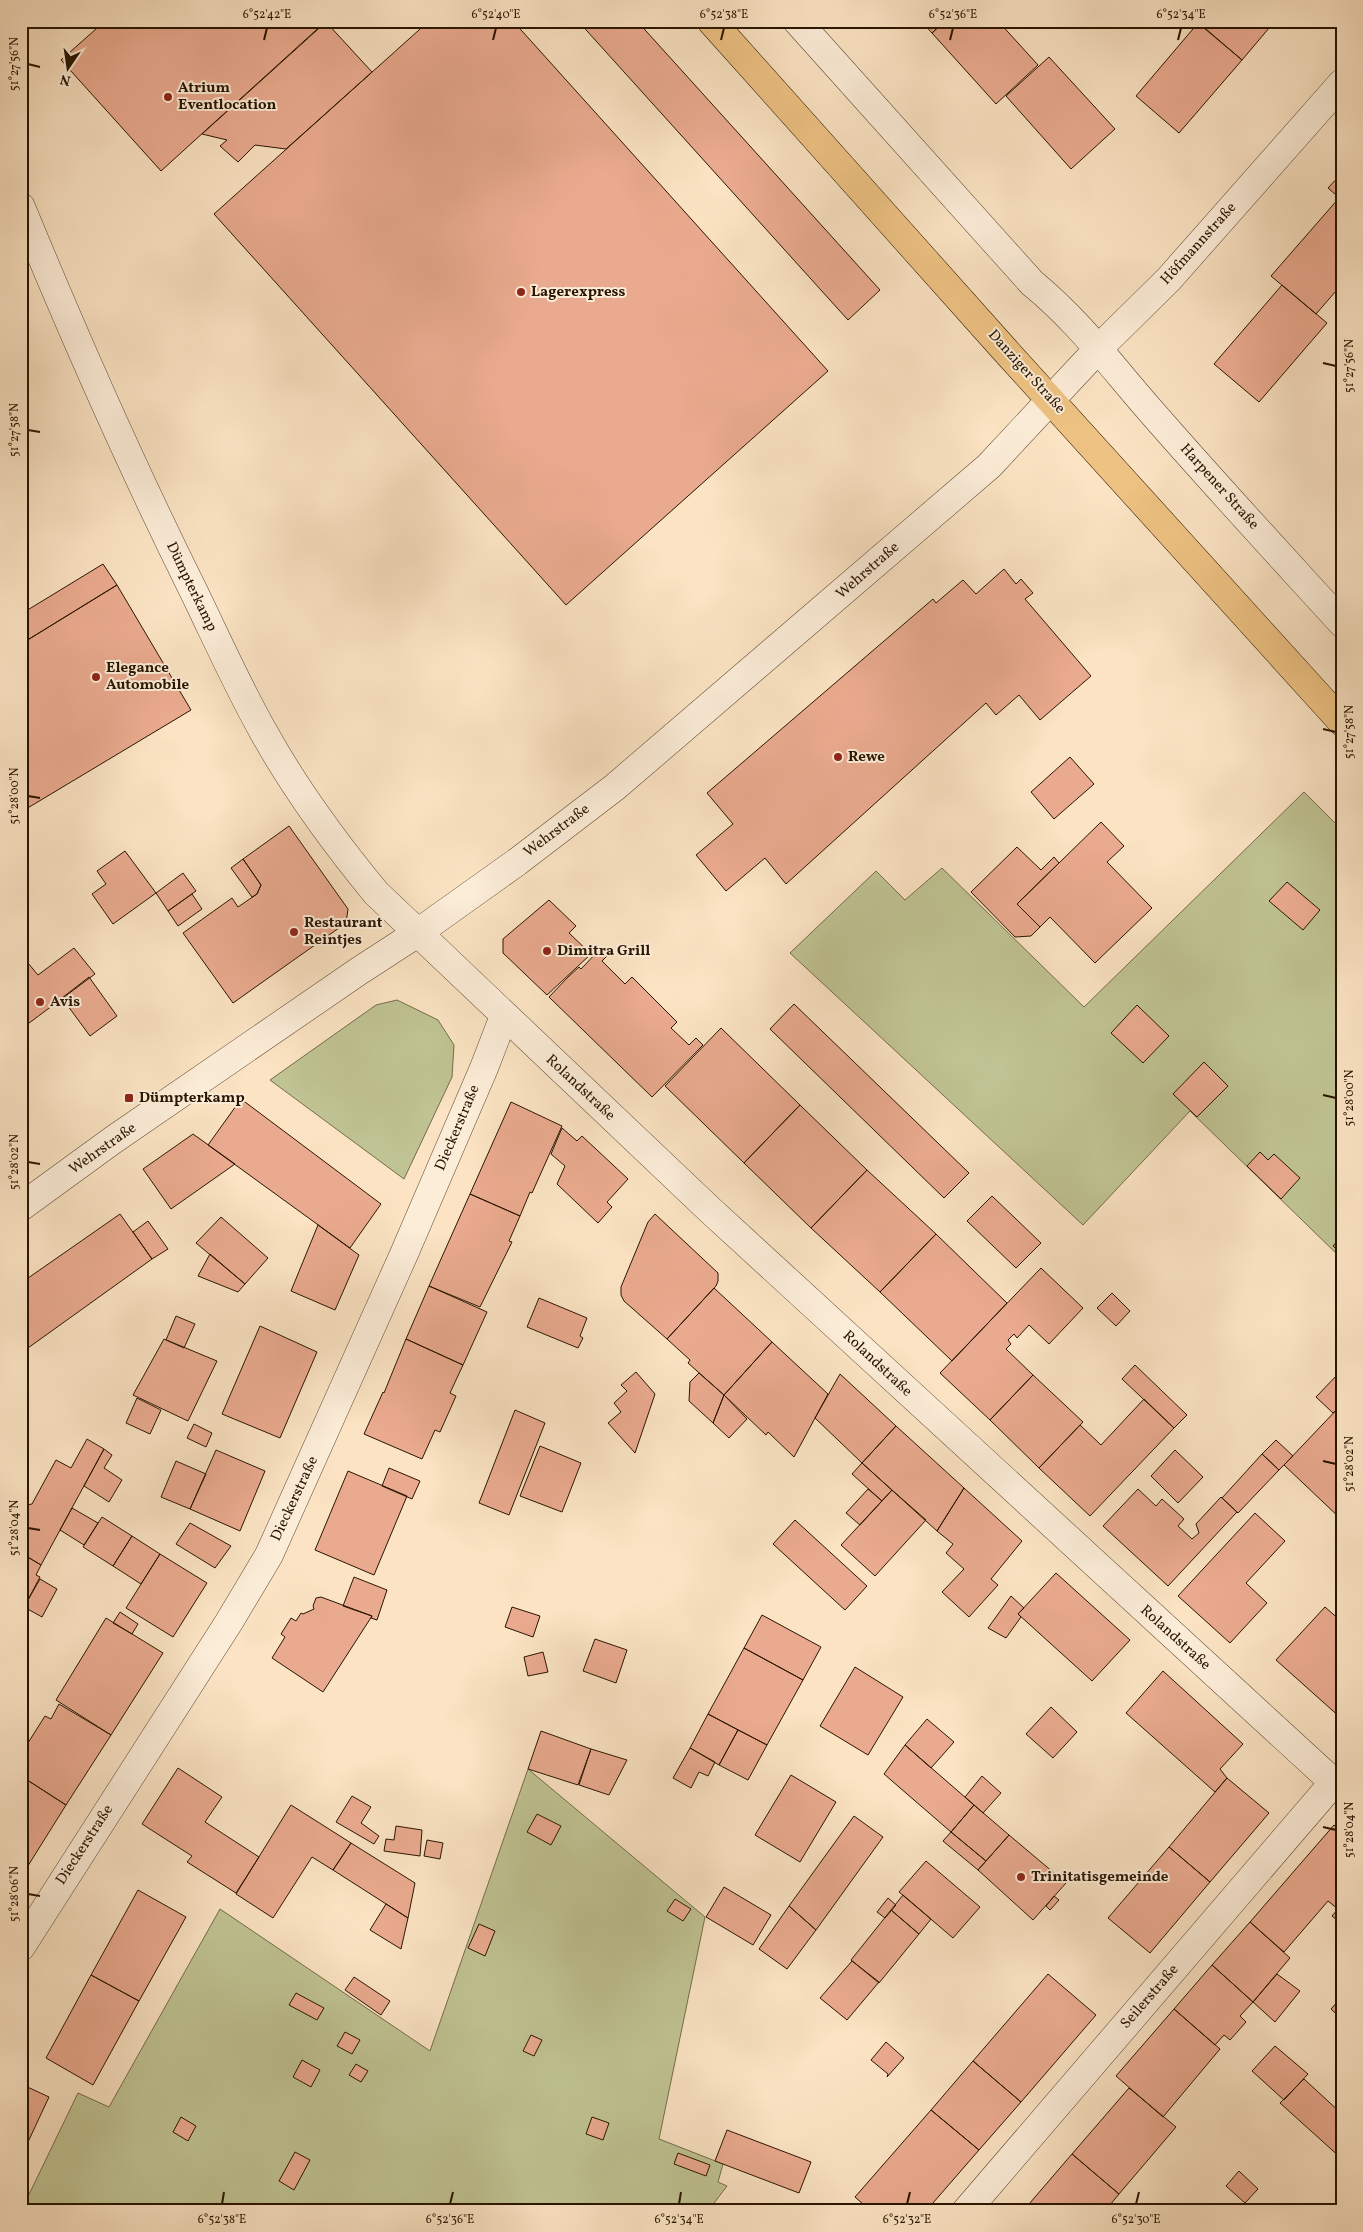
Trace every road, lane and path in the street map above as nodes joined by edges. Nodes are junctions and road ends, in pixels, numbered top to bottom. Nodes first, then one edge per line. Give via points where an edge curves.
1 (711, 21) edge
2 (797, 21) edge
3 (1342, 83) edge
4 (21, 207) edge
5 (1099, 348) junction
6 (1050, 400) junction
7 (1342, 623) edge
8 (1342, 722) edge
9 (416, 934) junction
10 (504, 1016) junction
11 (21, 1207) edge
12 (1338, 1786) edge
13 (21, 1947) edge
14 (966, 2211) edge

1 - 6 main road, Danziger Straße
2 - 5 street via 1032,283 1060,306
3 - 5 street, Höfmannstraße via 1169,279
4 - 9 street, Dümpterkamp via 147,496 263,731 338,846 376,894
5 - 6 street, Höfmannstraße
5 - 7 street, Harpener Straße via 1144,403
6 - 8 main road, Danziger Straße
6 - 9 street, Wehrstraße via 989,466 948,503 615,787
9 - 10 street, Rolandstraße
9 - 11 street, Wehrstraße via 113,1140
10 - 12 street, Rolandstraße via 709,1209
10 - 13 street, Dieckerstraße via 404,1254 269,1555
12 - 14 street, Seilerstraße

